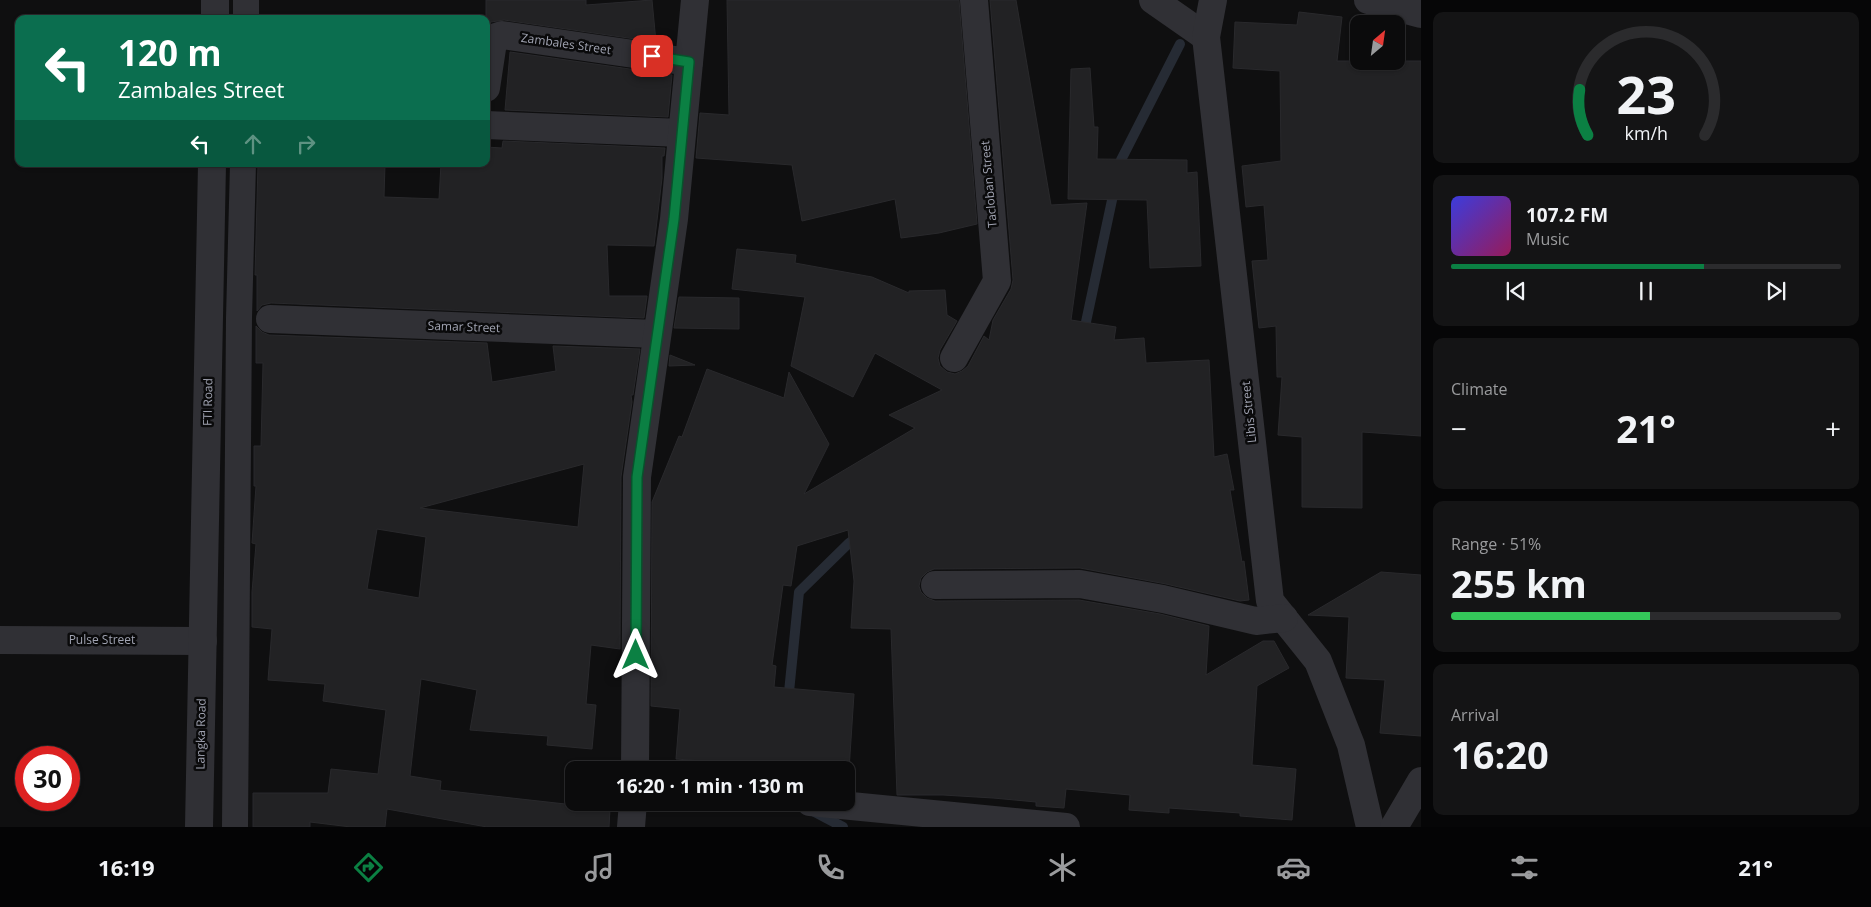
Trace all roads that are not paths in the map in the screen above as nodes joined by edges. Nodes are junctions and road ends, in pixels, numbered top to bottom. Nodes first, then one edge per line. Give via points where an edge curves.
1 (215, 0) edge
2 (246, 0) edge
3 (695, 0) edge
4 (974, 0) edge
5 (1153, 0) edge
6 (1214, 0) edge
7 (1368, 0) edge
8 (1421, 14) edge
9 (215, 15) edge
10 (246, 15) edge
11 (1206, 37) junction
12 (490, 62) edge
13 (689, 62) junction
14 (490, 125) edge
15 (682, 133) junction
16 (212, 167) edge
17 (244, 167) edge
18 (270, 319) dead end
19 (657, 334) junction
20 (954, 358) dead end
21 (935, 585) dead end
22 (1284, 618) junction
23 (0, 640) edge
24 (203, 640) junction
25 (201, 736) junction
26 (240, 738) junction
27 (635, 761) edge
28 (1421, 781) edge
29 (855, 807) edge
30 (632, 811) edge
31 (199, 827) edge
32 (236, 827) edge
33 (631, 827) edge
34 (1066, 827) edge
35 (1370, 827) edge
36 (1394, 827) edge

1 - 9 street
2 - 10 street
3 - 13 street
4 - 20 street, Tacloban Street via 997,280
5 - 11 street
6 - 11 street, Libis Street
7 - 8 street
11 - 22 street, Libis Street via 1270,601
12 - 13 street, Zambales Street via 493,42 502,35
13 - 15 street
14 - 15 street
15 - 19 street via 674,219
16 - 24 street, FTI Road
17 - 26 street via 239,318
18 - 19 street, Samar Street
19 - 27 street via 637,477
21 - 22 street via 1080,584 1256,621
22 - 35 street, Libis Street via 1318,661 1351,745
23 - 24 street, Pulse Street
24 - 25 street, Langka Road
25 - 26 street
25 - 31 street, Langka Road
26 - 32 street
28 - 36 street
29 - 34 street
30 - 33 street

